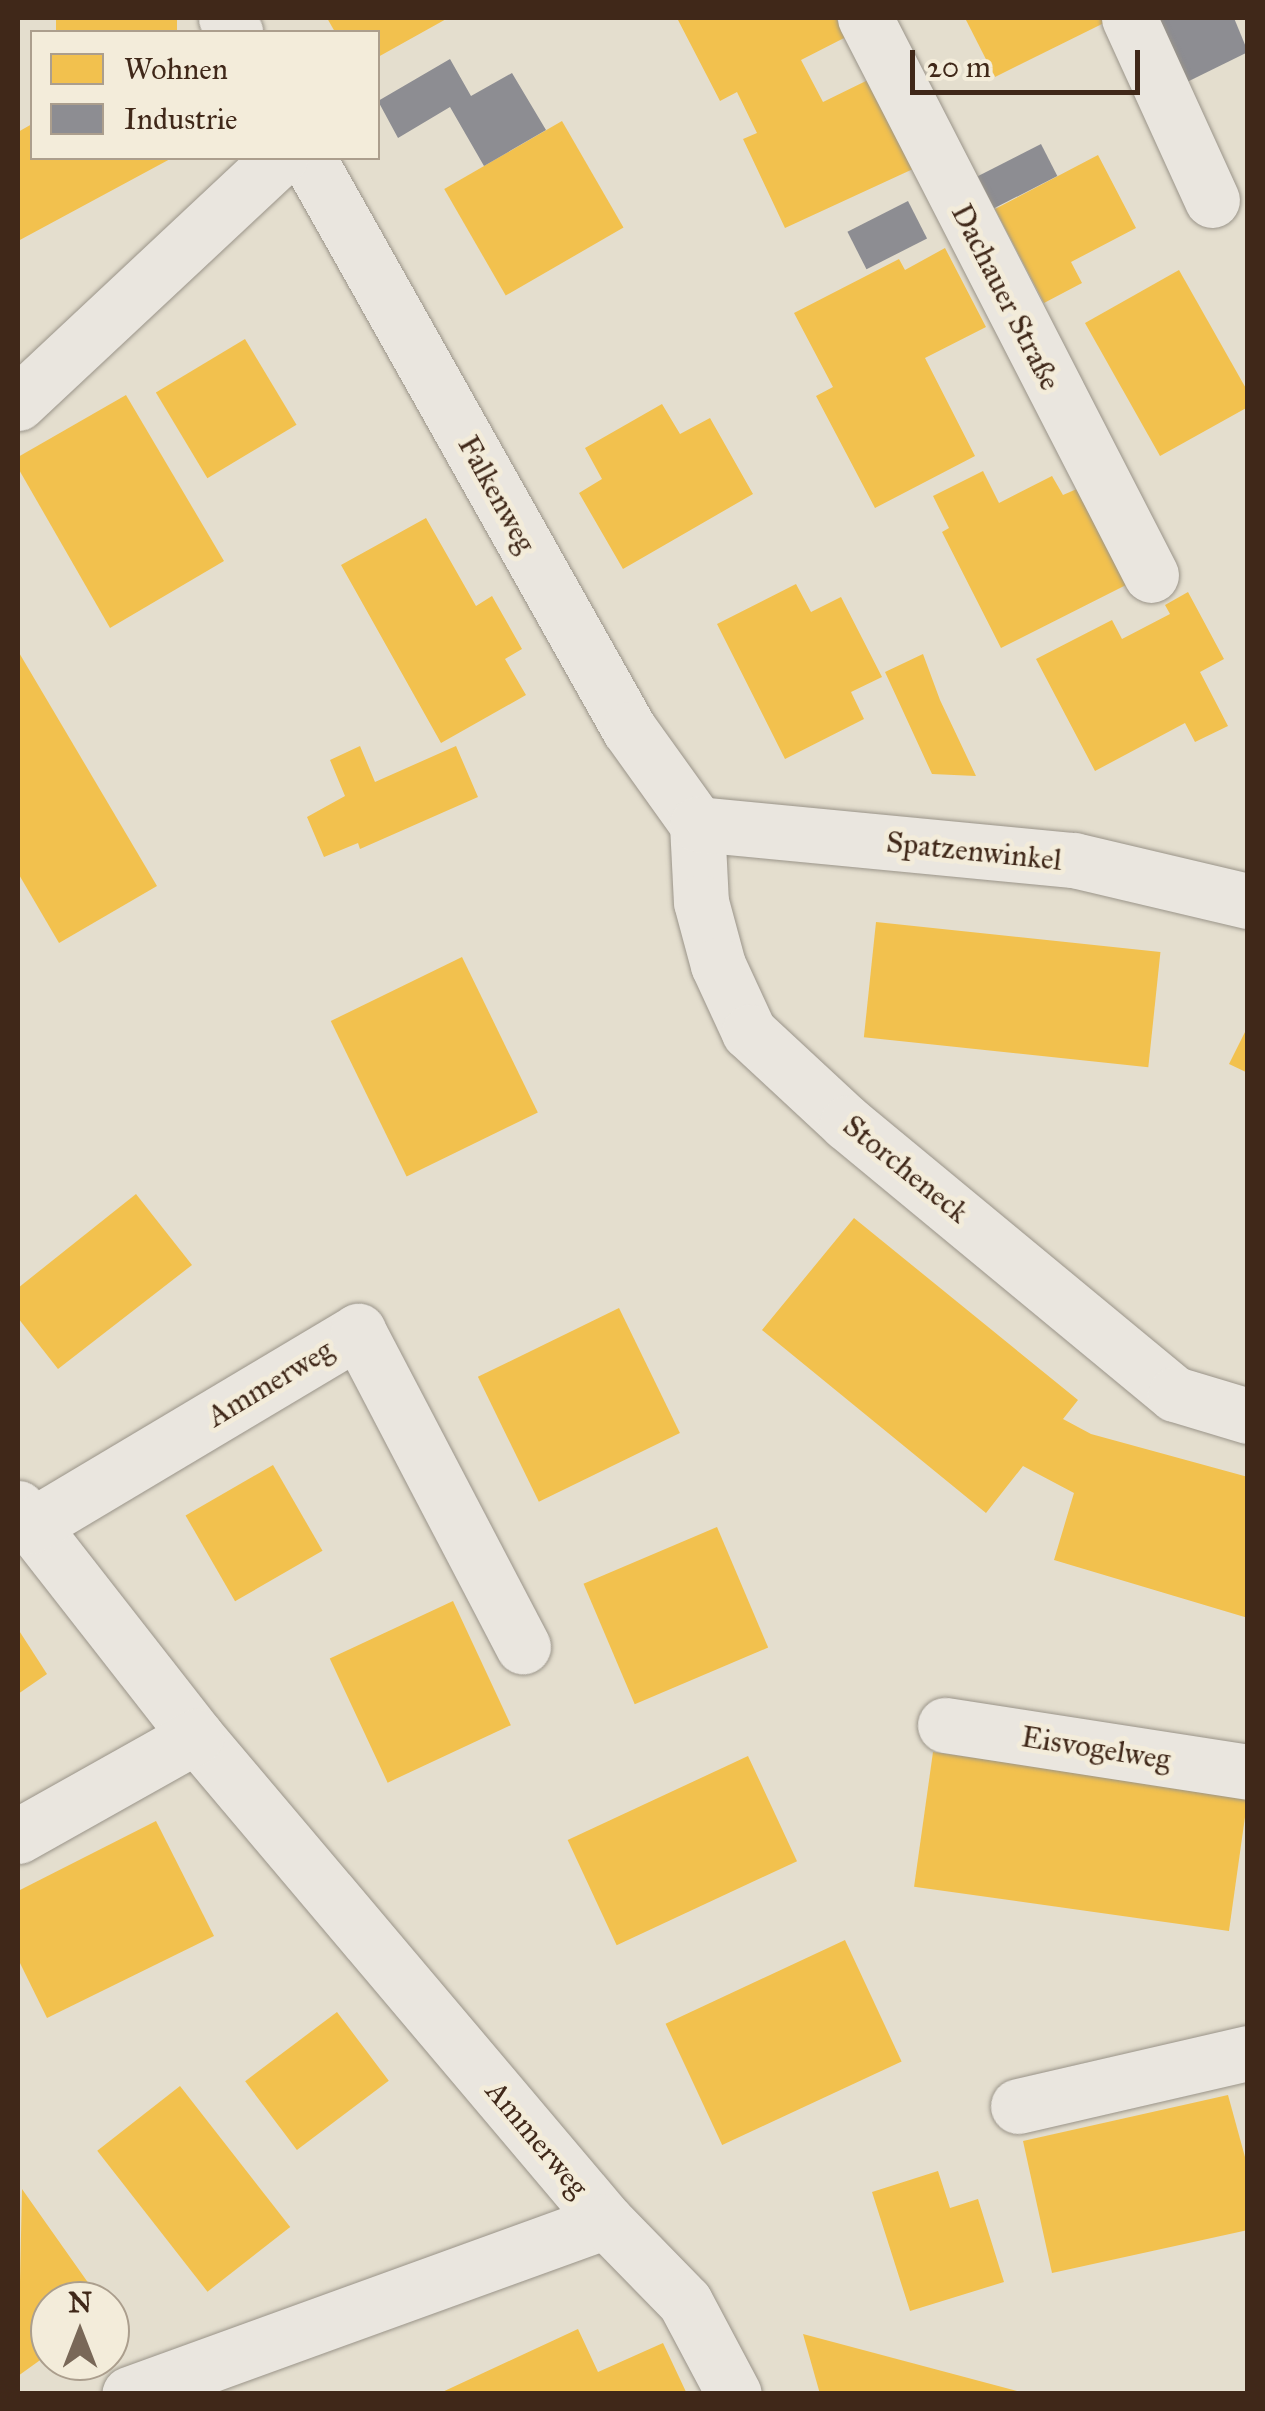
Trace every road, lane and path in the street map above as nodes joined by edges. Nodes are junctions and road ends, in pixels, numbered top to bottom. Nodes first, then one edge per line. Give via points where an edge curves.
1 (865, 18) edge
2 (1129, 18) edge
3 (278, 160) edge
4 (309, 160) edge
5 (1212, 200) dead end
6 (18, 403) edge
7 (1151, 576) dead end
8 (697, 824) junction
9 (1248, 901) edge
10 (1248, 1416) edge
11 (24, 1517) edge
12 (524, 1647) dead end
13 (945, 1724) dead end
14 (196, 1736) junction
15 (1248, 1772) edge
16 (18, 1836) edge
17 (1248, 2053) edge
18 (1018, 2106) dead end
19 (606, 2221) junction
20 (129, 2394) edge
21 (734, 2394) edge

1 - 7 street, Dachauer Straße
2 - 5 street
3 - 6 street
4 - 8 street, Falkenweg via 629,729
8 - 9 street, Spatzenwinkel via 1074,860
8 - 10 street, Storcheneck via 701,902 718,965 749,1032 846,1122 1175,1394
11 - 12 street, Ammerweg via 358,1331
11 - 14 street, Ammerweg
13 - 15 street, Eisvogelweg
14 - 16 street
14 - 19 street, Ammerweg
17 - 18 street
19 - 20 street, Ammerweg
19 - 21 street, Ammerweg via 685,2302

